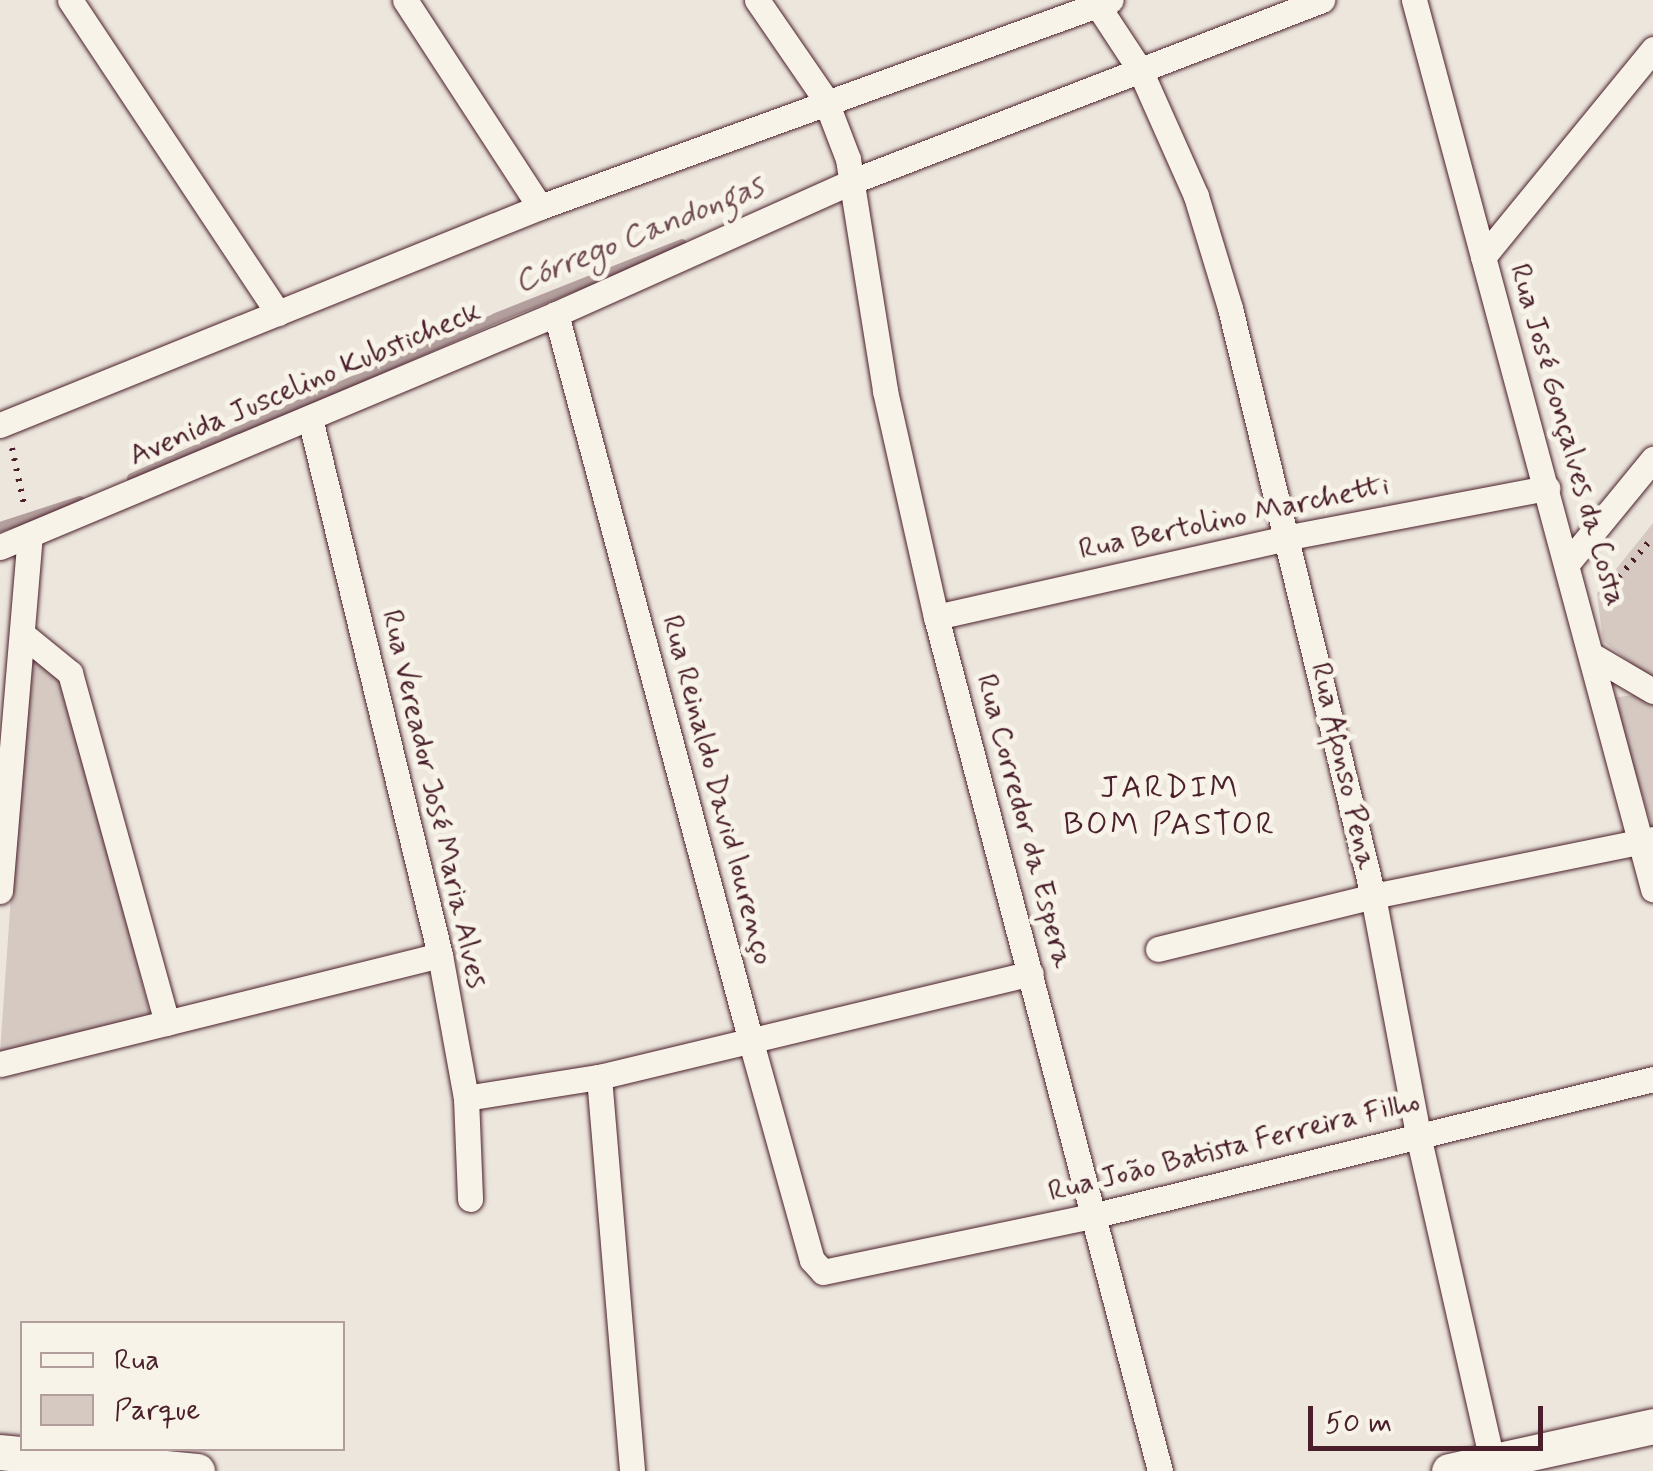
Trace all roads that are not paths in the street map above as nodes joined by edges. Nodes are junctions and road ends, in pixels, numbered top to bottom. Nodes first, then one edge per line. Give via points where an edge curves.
1 (70, 0) edge
2 (405, 0) edge
3 (757, 0) edge
4 (1322, 0) edge
5 (1414, 0) edge
6 (1102, 6) edge
7 (1653, 49) edge
8 (1133, 60) junction
9 (830, 110) junction
10 (850, 170) junction
11 (540, 207) junction
12 (1483, 257) junction
13 (278, 313) junction
14 (556, 314) junction
15 (310, 418) junction
16 (3, 430) edge
17 (1653, 459) edge
18 (1547, 488) junction
19 (30, 532) junction
20 (1290, 537) junction
21 (0, 547) edge
22 (1570, 560) junction
23 (936, 617) junction
24 (26, 637) junction
25 (1595, 657) junction
26 (1653, 691) edge
27 (1648, 840) edge
28 (1653, 888) edge
29 (0, 891) edge
30 (1373, 896) junction
31 (1158, 949) dead end
32 (440, 955) junction
33 (1031, 973) junction
34 (167, 1023) junction
35 (751, 1042) junction
36 (0, 1064) edge
37 (598, 1078) junction
38 (1653, 1080) edge
39 (466, 1098) junction
40 (1418, 1135) junction
41 (470, 1199) dead end
42 (1096, 1215) junction
43 (830, 1274) joint
44 (1653, 1426) edge
45 (0, 1452) edge
46 (1497, 1467) edge
47 (197, 1471) edge
48 (632, 1471) edge
49 (1160, 1471) edge
50 (1449, 1471) edge

1 - 13 street
2 - 11 street
3 - 9 street, Rua Corredor da Espera
4 - 8 street, Avenida Juscelino Kubsticheck
5 - 12 street, Rua José Gonçalves da Costa
6 - 8 street, Rua Afonso Pena
6 - 9 street
7 - 12 street
8 - 10 street, Avenida Juscelino Kubsticheck
8 - 20 street, Rua Afonso Pena via 1196,196
9 - 10 street, Rua Corredor da Espera
9 - 11 street
10 - 14 street, Avenida Juscelino Kubsticheck
10 - 23 street, Rua Corredor da Espera via 885,391
11 - 13 street
12 - 18 street, Rua José Gonçalves da Costa
13 - 16 street
14 - 15 street, Avenida Juscelino Kubsticheck
14 - 35 street, Rua Reinaldo David lourenço
15 - 19 street, Avenida Juscelino Kubsticheck
15 - 32 street, Rua Vereador José Maria Alves
17 - 22 street
18 - 20 street, Rua Bertolino Marchetti
18 - 22 street, Rua José Gonçalves da Costa
19 - 21 street, Avenida Juscelino Kubsticheck
19 - 24 street
20 - 23 street, Rua Bertolino Marchetti
20 - 30 street, Rua Afonso Pena
22 - 25 street, Rua José Gonçalves da Costa
23 - 33 street, Rua Corredor da Espera
24 - 29 street
24 - 34 street via 70,673
25 - 26 street
25 - 27 street, Rua José Gonçalves da Costa
27 - 28 street, Rua José Gonçalves da Costa
27 - 30 street
30 - 31 street
30 - 40 street, Rua Afonso Pena
32 - 34 street
32 - 39 street, Rua Vereador José Maria Alves
33 - 35 street
33 - 42 street, Rua Corredor da Espera
34 - 36 street
35 - 37 street
35 - 43 street, Rua Reinaldo David lourenço via 812,1260
37 - 39 street
37 - 48 street
38 - 40 street, Rua João Batista Ferreira Filho
39 - 41 street, Rua Vereador José Maria Alves
40 - 42 street, Rua João Batista Ferreira Filho
40 - 46 street, Rua Afonso Pena
42 - 43 street, Rua João Batista Ferreira Filho
42 - 49 street, Rua Corredor da Espera
44 - 46 street
45 - 47 street
46 - 50 street

